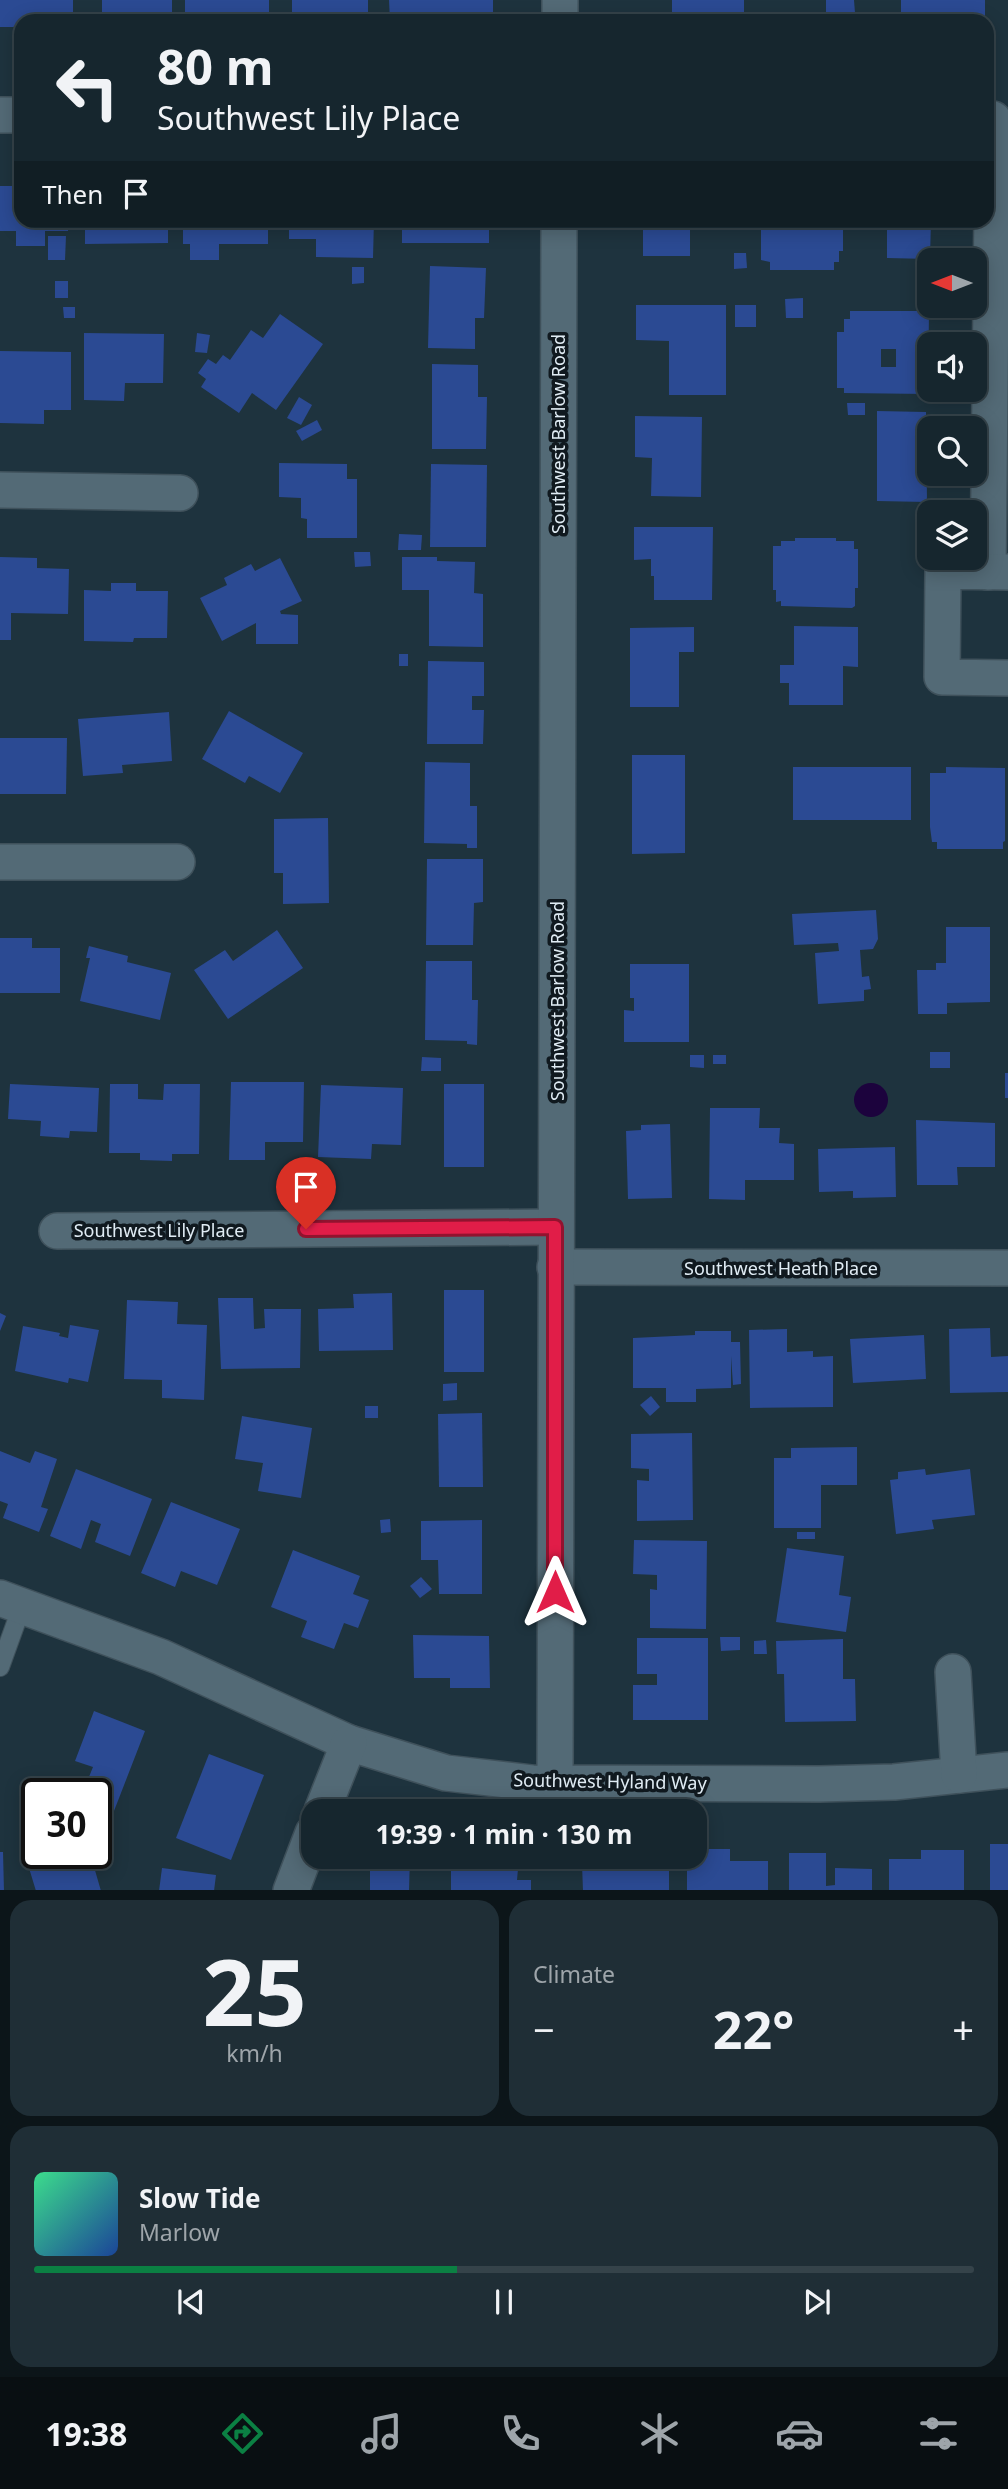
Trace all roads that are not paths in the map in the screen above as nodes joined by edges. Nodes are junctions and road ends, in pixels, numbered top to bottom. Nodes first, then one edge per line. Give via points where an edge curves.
1 (996, 119) edge
2 (559, 228) edge
3 (0, 490) edge
4 (180, 493) dead end
5 (998, 572) edge
6 (1008, 678) edge
7 (0, 862) edge
8 (177, 862) dead end
9 (555, 1227) junction
10 (57, 1231) dead end
11 (555, 1268) junction
12 (1008, 1268) edge
13 (11, 1602) edge
14 (0, 1667) edge
15 (953, 1672) dead end
16 (349, 1743) junction
17 (1008, 1770) edge
18 (959, 1775) junction
19 (555, 1781) junction
20 (327, 1799) edge
21 (301, 1865) edge
22 (291, 1890) edge

1 - 5 street
2 - 9 street, Southwest Barlow Road
3 - 4 street
5 - 6 street via 943,571 942,677
7 - 8 street
9 - 10 street, Southwest Lily Place
9 - 11 street, Southwest Barlow Road
11 - 12 street, Southwest Heath Place
11 - 19 street, Southwest Barlow Road
13 - 14 lane
13 - 16 street, Southwest Hyland Way via 161,1657
15 - 18 street
16 - 19 street, Southwest Hyland Way via 446,1773 532,1783
16 - 20 street
17 - 18 street, Southwest Hyland Way
18 - 19 street, Southwest Hyland Way via 819,1784
21 - 22 street

